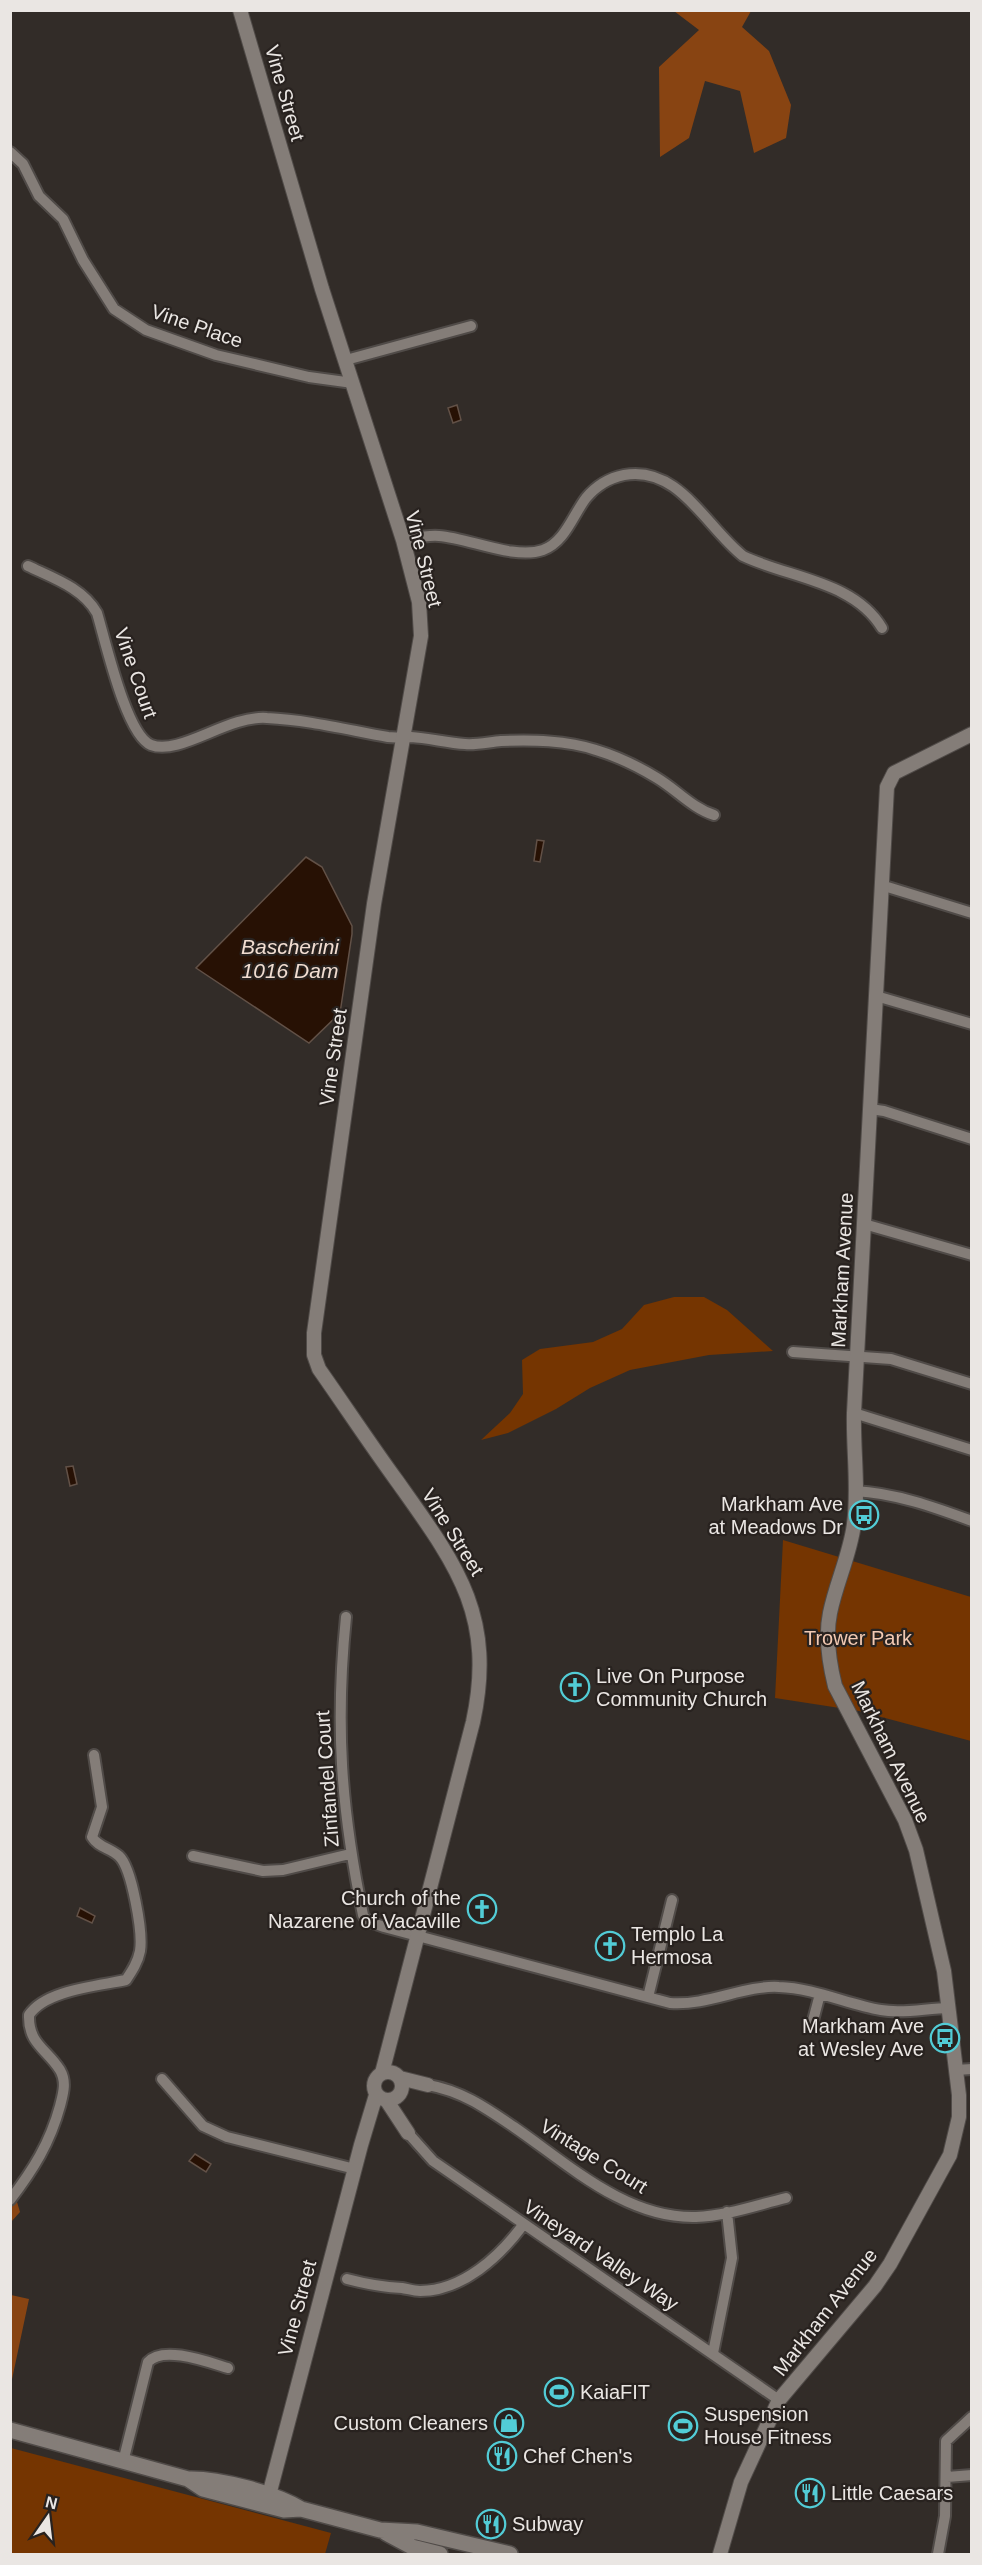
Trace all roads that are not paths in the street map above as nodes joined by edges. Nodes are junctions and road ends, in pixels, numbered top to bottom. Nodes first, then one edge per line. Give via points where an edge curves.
1 (240, 10) edge
2 (10, 152) edge
3 (471, 326) dead end
4 (346, 360) junction
5 (353, 383) junction
6 (403, 540) junction
7 (28, 566) dead end
8 (882, 628) dead end
9 (972, 734) edge
10 (402, 738) junction
11 (714, 815) dead end
12 (881, 885) junction
13 (972, 913) edge
14 (876, 996) junction
15 (972, 1024) edge
16 (870, 1109) junction
17 (972, 1139) edge
18 (864, 1224) junction
19 (972, 1255) edge
20 (793, 1352) dead end
21 (856, 1357) junction
22 (972, 1384) edge
23 (854, 1413) junction
24 (972, 1450) edge
25 (855, 1491) junction
26 (972, 1521) edge
27 (346, 1617) dead end
28 (94, 1755) dead end
29 (350, 1854) junction
30 (193, 1856) dead end
31 (672, 1900) dead end
32 (416, 1936) junction
33 (820, 1994) junction
34 (648, 1997) junction
35 (950, 2008) junction
36 (811, 2028) dead end
37 (972, 2069) edge
38 (956, 2070) junction
39 (162, 2079) dead end
40 (428, 2085) joint
41 (390, 2088) junction
42 (398, 2118) junction
43 (369, 2126) junction
44 (408, 2133) junction
45 (355, 2169) junction
46 (786, 2198) dead end
47 (10, 2200) edge
48 (727, 2212) junction
49 (524, 2225) junction
50 (347, 2279) dead end
51 (713, 2353) junction
52 (228, 2368) dead end
53 (780, 2400) junction
54 (972, 2417) edge
55 (10, 2430) edge
56 (123, 2462) junction
57 (972, 2475) edge
58 (947, 2477) junction
59 (188, 2479) junction
60 (268, 2495) junction
61 (301, 2510) junction
62 (380, 2530) junction
63 (464, 2544) junction
64 (412, 2547) junction
65 (440, 2554) edge
66 (510, 2554) edge
67 (720, 2554) edge
68 (938, 2554) edge

1 - 4 street, Vine Street
2 - 5 street, Vine Place via 23,164 39,196 63,219 114,309 146,330 216,355
3 - 4 street
4 - 5 street, Vine Street
5 - 6 street, Vine Street
6 - 8 street via 440,536 527,552 542,550 561,536 601,483 628,474 653,476 684,495 743,556 857,600
6 - 10 street, Vine Street via 419,602 421,636
7 - 10 street, Vine Court via 92,603 126,710 138,734 149,745 168,748 225,725 266,717
9 - 12 street, Markham Avenue via 901,768 889,780
10 - 11 street, Vine Court via 475,744 527,740 595,749 658,778 703,812
10 - 32 street, Vine Street via 374,904 314,1355 319,1369 449,1556 467,1592 477,1630 481,1661 478,1702
12 - 13 street
12 - 14 street, Markham Avenue
14 - 15 street
14 - 16 street, Markham Avenue
16 - 17 street
16 - 18 street, Markham Avenue
18 - 19 street
18 - 21 street, Markham Avenue
20 - 21 street
21 - 22 street via 891,1359
21 - 23 street, Markham Avenue
23 - 24 street
23 - 25 street, Markham Avenue
25 - 26 street via 914,1501
25 - 35 street, Markham Avenue via 851,1544 827,1634 831,1668 842,1701 866,1741 916,1850
27 - 29 street, Zinfandel Court via 339,1735
28 - 47 street via 102,1807 92,1837 120,1856 125,1866 135,1902 140,1952 126,1980 54,1996 29,2015 33,2038 62,2073 65,2084 53,2131 36,2165
29 - 30 street via 263,1871
29 - 32 street, Zinfandel Court via 367,1921
31 - 34 street
32 - 34 street
32 - 41 street, Vine Street via 389,2044
33 - 34 street via 775,1987 685,2004
33 - 35 street via 896,2012
33 - 36 street
35 - 38 street, Markham Avenue
37 - 38 street
38 - 53 street, Markham Avenue via 956,2138 940,2176 875,2286
39 - 45 street via 190,2114 227,2137
40 - 41 street
40 - 48 street, Vintage Court via 473,2099 635,2206 678,2216
41 - 42 street
41 - 43 street, Vine Street
41 - 44 street
42 - 43 street via 381,2117
42 - 44 street
43 - 45 street, Vine Street
44 - 49 street, Vineyard Valley Way via 433,2162
45 - 60 street, Vine Street
46 - 48 street, Vintage Court
48 - 51 street via 732,2258
49 - 50 street via 505,2248 475,2273 446,2287 421,2291 381,2288
49 - 51 street, Vineyard Valley Way
51 - 53 street, Vineyard Valley Way
52 - 56 street via 164,2354 153,2356 148,2362
53 - 67 street, Markham Avenue via 744,2474
54 - 58 street via 946,2441
55 - 56 main road
56 - 59 main road
57 - 58 street
58 - 68 street
59 - 60 main road via 206,2478
59 - 61 main road via 203,2489 284,2510
60 - 61 main road
61 - 62 main road
62 - 63 main road via 417,2532
62 - 64 main road
63 - 64 main road via 453,2548 420,2541
63 - 66 main road
64 - 65 main road

